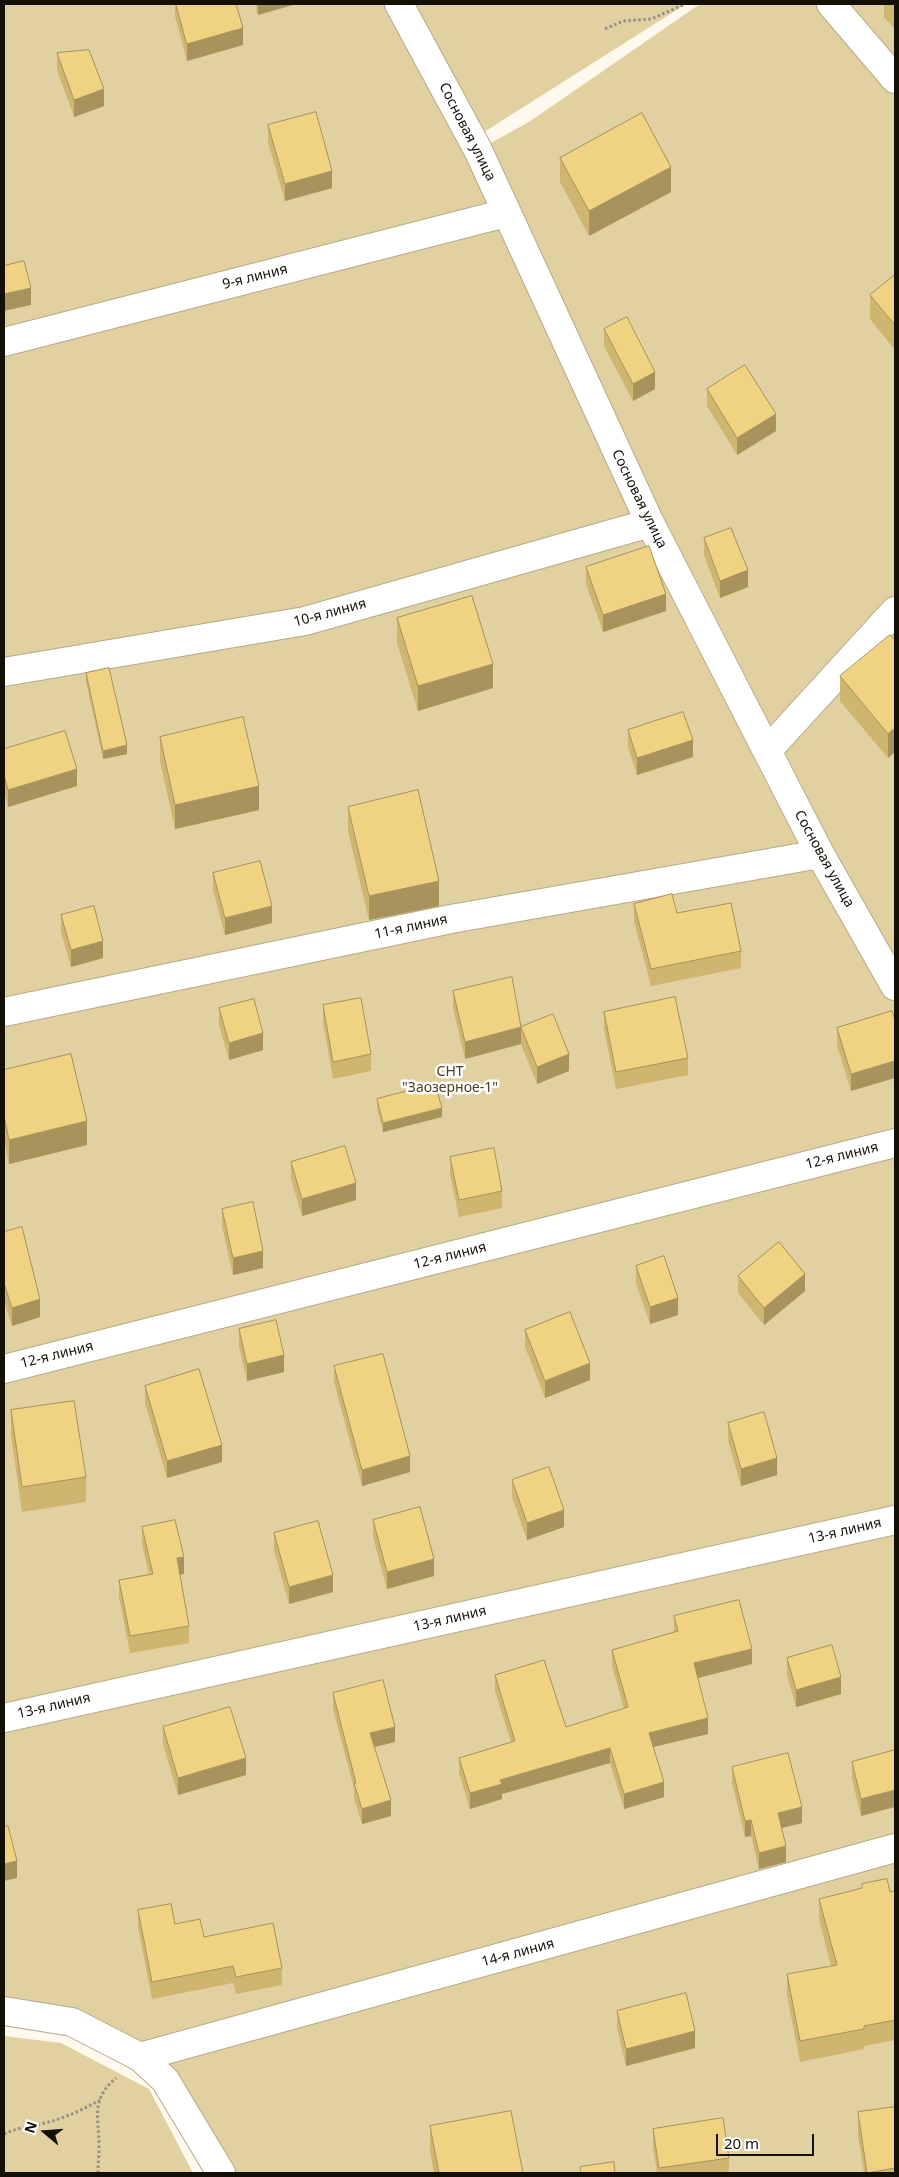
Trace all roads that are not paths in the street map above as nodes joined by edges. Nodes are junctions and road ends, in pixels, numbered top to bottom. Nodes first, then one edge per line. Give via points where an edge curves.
1 (399, 4) edge
2 (832, 4) edge
3 (895, 79) edge
4 (506, 213) junction
5 (4, 342) edge
6 (650, 523) junction
7 (895, 611) edge
8 (4, 672) edge
9 (767, 751) junction
10 (820, 854) junction
11 (895, 986) edge
12 (4, 1012) edge
13 (895, 1143) edge
14 (4, 1369) edge
15 (895, 1520) edge
16 (4, 1718) edge
17 (895, 1848) edge
18 (4, 2011) edge
19 (140, 2057) junction
20 (221, 2173) edge

1 - 4 street, Сосновая улица via 478,150
2 - 3 street
4 - 5 street, 9-я линия
4 - 6 street, Сосновая улица
6 - 8 street, 10-я линия via 306,621
6 - 9 street, Сосновая улица
7 - 9 street
9 - 10 street, Сосновая улица
10 - 11 street, Сосновая улица
10 - 12 street, 11-я линия via 451,919
13 - 14 street, 12-я линия
15 - 16 street, 13-я линия
17 - 19 street, 14-я линия
18 - 19 street via 72,2022
19 - 20 street via 165,2080

